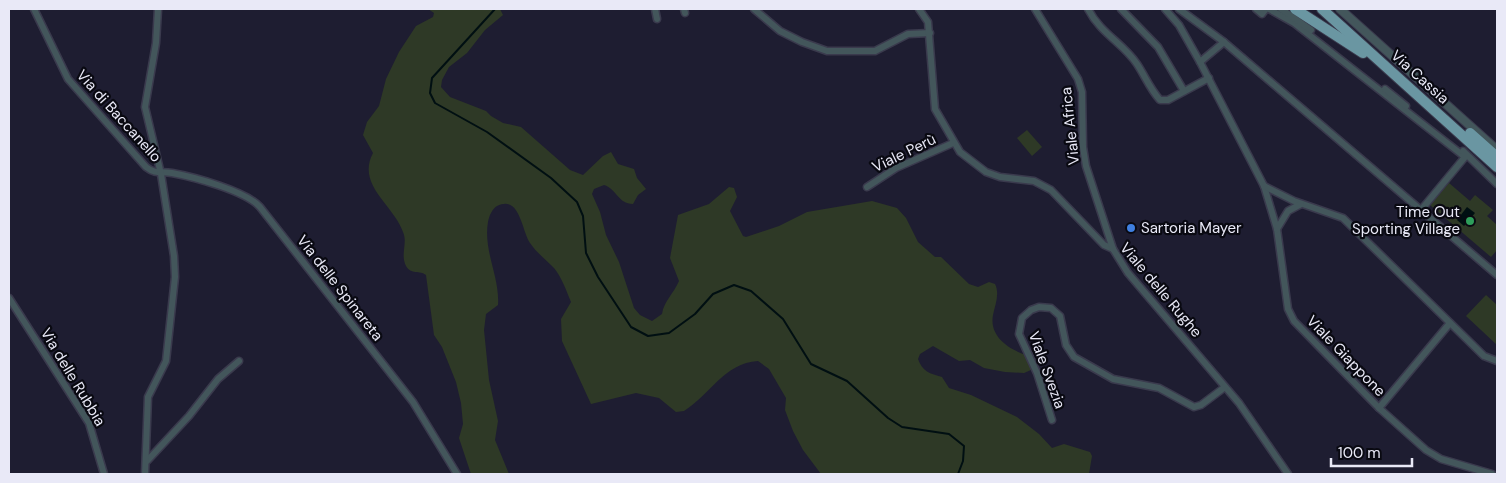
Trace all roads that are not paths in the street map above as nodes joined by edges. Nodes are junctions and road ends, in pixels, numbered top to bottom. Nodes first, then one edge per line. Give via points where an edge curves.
1 (34, 9) edge
2 (158, 9) edge
3 (655, 9) edge
4 (754, 9) edge
5 (919, 9) edge
6 (1035, 9) edge
7 (1088, 9) edge
8 (1121, 9) edge
9 (1165, 9) edge
10 (1179, 9) edge
11 (1256, 9) edge
12 (1268, 9) edge
13 (1281, 9) edge
14 (1295, 9) edge
15 (1322, 9) edge
16 (1332, 9) edge
17 (1341, 9) edge
18 (657, 19) dead end
19 (930, 33) junction
20 (1224, 42) junction
21 (1200, 62) junction
22 (1387, 67) junction
23 (1209, 78) junction
24 (1184, 91) junction
25 (954, 143) junction
26 (1497, 150) edge
27 (1497, 157) edge
28 (1497, 166) edge
29 (161, 174) junction
30 (1497, 184) edge
31 (1264, 186) junction
32 (867, 187) dead end
33 (1301, 204) junction
34 (1421, 210) junction
35 (1277, 229) junction
36 (1113, 249) junction
37 (1497, 275) edge
38 (9, 298) edge
39 (1450, 323) junction
40 (239, 361) dead end
41 (1497, 362) edge
42 (1225, 387) junction
43 (1379, 408) junction
44 (1052, 420) dead end
45 (147, 461) junction
46 (1478, 472) edge
47 (104, 474) edge
48 (145, 474) edge
49 (457, 474) edge
50 (1288, 474) edge
51 (1492, 474) edge

1 - 29 street, Via di Baccanello via 70,82 146,168
2 - 29 street via 156,42 145,103
3 - 18 street
4 - 19 street via 780,31 827,50 875,51 908,34
5 - 19 street, Viale delle Rughe via 928,22
6 - 36 street, Viale Africa via 1078,79 1082,92 1086,166
7 - 24 street via 1100,27 1136,63 1160,100 1166,101
8 - 24 street via 1158,47
9 - 21 street, Viale Giappone via 1179,25
10 - 20 street
11 - 12 street via 1262,14
12 - 34 street via 1308,33 1465,157
13 - 30 street via 1467,155
14 - 22 highway via 1380,66
15 - 22 highway, Via Cassia
16 - 27 highway, Via Cassia
17 - 26 street
19 - 25 street, Viale delle Rughe via 935,109
20 - 21 street
20 - 34 street
21 - 23 street, Viale Giappone
22 - 28 highway, Via Cassia
23 - 24 street
23 - 31 street, Viale Giappone
25 - 32 street, Viale Perù via 896,168
25 - 36 street, Viale delle Rughe via 968,160 986,172 1034,181 1051,190 1104,245
29 - 45 street, Via di Baccanello via 175,278 166,358 148,396
29 - 49 street, Via delle Spinareta via 173,173 243,194 257,204 410,397
31 - 33 street
31 - 35 street, Viale Giappone
33 - 35 street via 1288,211
33 - 39 street via 1343,218
34 - 37 street
35 - 43 street, Viale Giappone via 1290,316
36 - 42 street, Viale delle Rughe via 1128,273
38 - 47 street, Via delle Rubbia via 89,423
39 - 41 street via 1484,356
39 - 43 street
40 - 45 street via 215,382
42 - 44 street, Viale Svezia via 1194,407 1160,388 1113,379 1072,356 1065,344 1060,316 1051,308 1038,307 1022,318 1019,334 1037,373
42 - 50 street, Viale delle Rughe
43 - 46 street, Viale Giappone via 1434,455
45 - 48 street, Via di Baccanello
46 - 51 street, Viale Giappone

